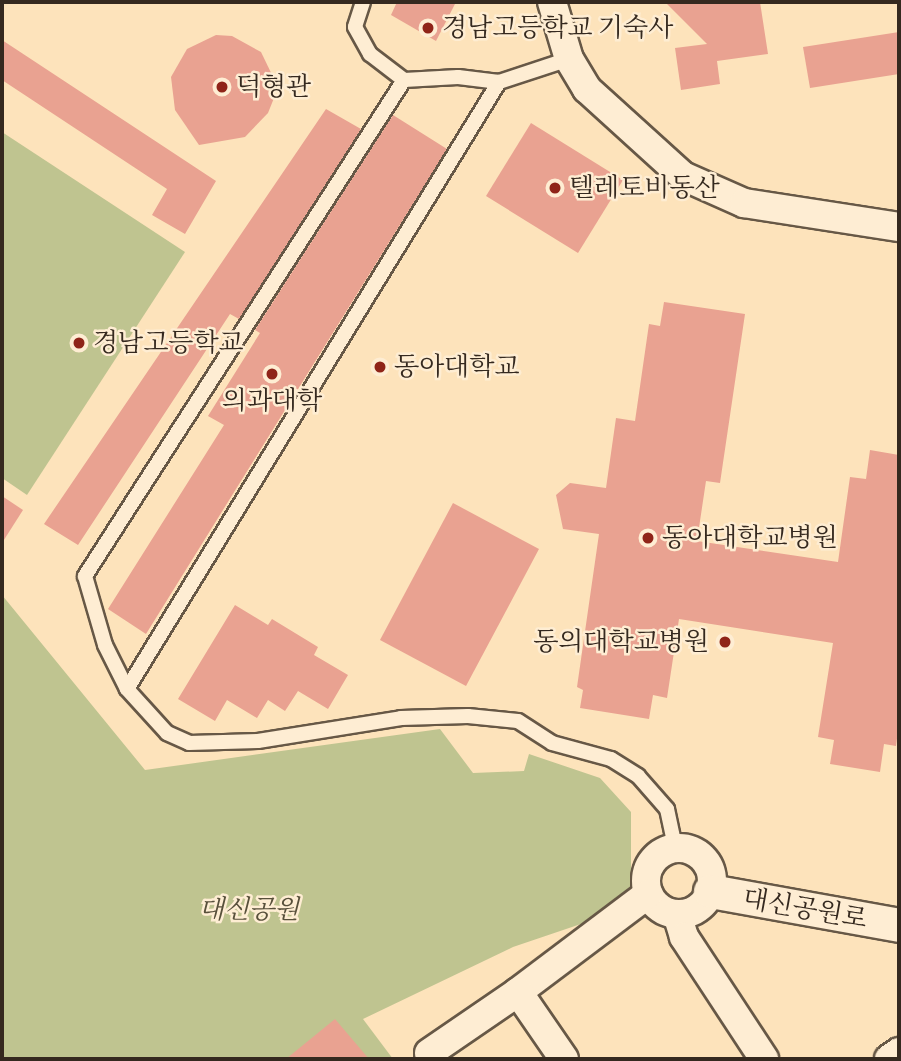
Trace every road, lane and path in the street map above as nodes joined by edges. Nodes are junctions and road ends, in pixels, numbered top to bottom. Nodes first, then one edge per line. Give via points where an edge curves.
1 (363, 2) edge
2 (552, 2) edge
3 (569, 59) junction
4 (404, 80) junction
5 (499, 82) junction
6 (899, 227) edge
7 (127, 689) junction
8 (675, 848) junction
9 (710, 891) junction
10 (648, 894) junction
11 (677, 914) junction
12 (899, 925) edge
13 (518, 992) junction
14 (899, 1052) edge
15 (429, 1053) dead end
16 (564, 1059) edge
17 (764, 1059) edge
18 (889, 1059) edge

1 - 4 lane via 355,27 370,54
2 - 3 street
3 - 5 lane
3 - 6 street via 587,89 683,176 744,203
4 - 5 lane via 458,76
4 - 7 lane via 85,576 105,645
5 - 7 lane
7 - 8 lane via 167,733 189,743 258,741 401,718 468,716 518,721 552,743 611,760 638,776 667,809
8 - 9 street via 692,850 704,860 711,875
8 - 10 street via 656,856 646,874
9 - 11 street via 703,904
9 - 12 street, 대신공원로
10 - 11 street via 660,909
10 - 13 street
11 - 17 street via 684,937
13 - 15 street
13 - 16 street
14 - 18 street

